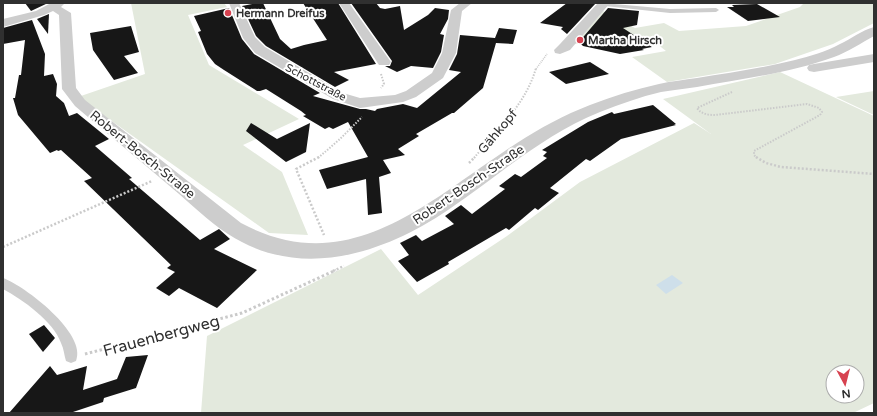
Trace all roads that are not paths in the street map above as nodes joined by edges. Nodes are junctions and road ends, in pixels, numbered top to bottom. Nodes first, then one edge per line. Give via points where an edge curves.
1 (234, 3) edge
2 (344, 3) edge
3 (467, 3) edge
4 (605, 3) edge
5 (57, 5) edge
6 (716, 10) dead end
7 (3, 18) edge
8 (18, 20) junction
9 (3, 23) edge
10 (874, 31) edge
11 (560, 50) road end
12 (874, 58) edge
13 (384, 62) road end
14 (776, 69) junction
15 (3, 283) edge
16 (71, 357) road end

1 - 3 street, Schottstraße via 247,36 260,50 338,96 360,103 398,99 411,94 438,75 449,53 457,10
2 - 13 street
4 - 6 lane via 670,11
4 - 11 street
5 - 8 street
5 - 14 street, Robert-Bosch-Straße via 65,13 66,73 69,89 80,103 234,228 270,245 289,248 331,250 368,242 405,227 443,204 542,134 576,116 610,103 661,88
7 - 8 street
8 - 9 street
10 - 14 street, Robert-Bosch-Straße via 828,54
12 - 14 street via 793,70
15 - 16 lane via 22,293 49,316 66,340

